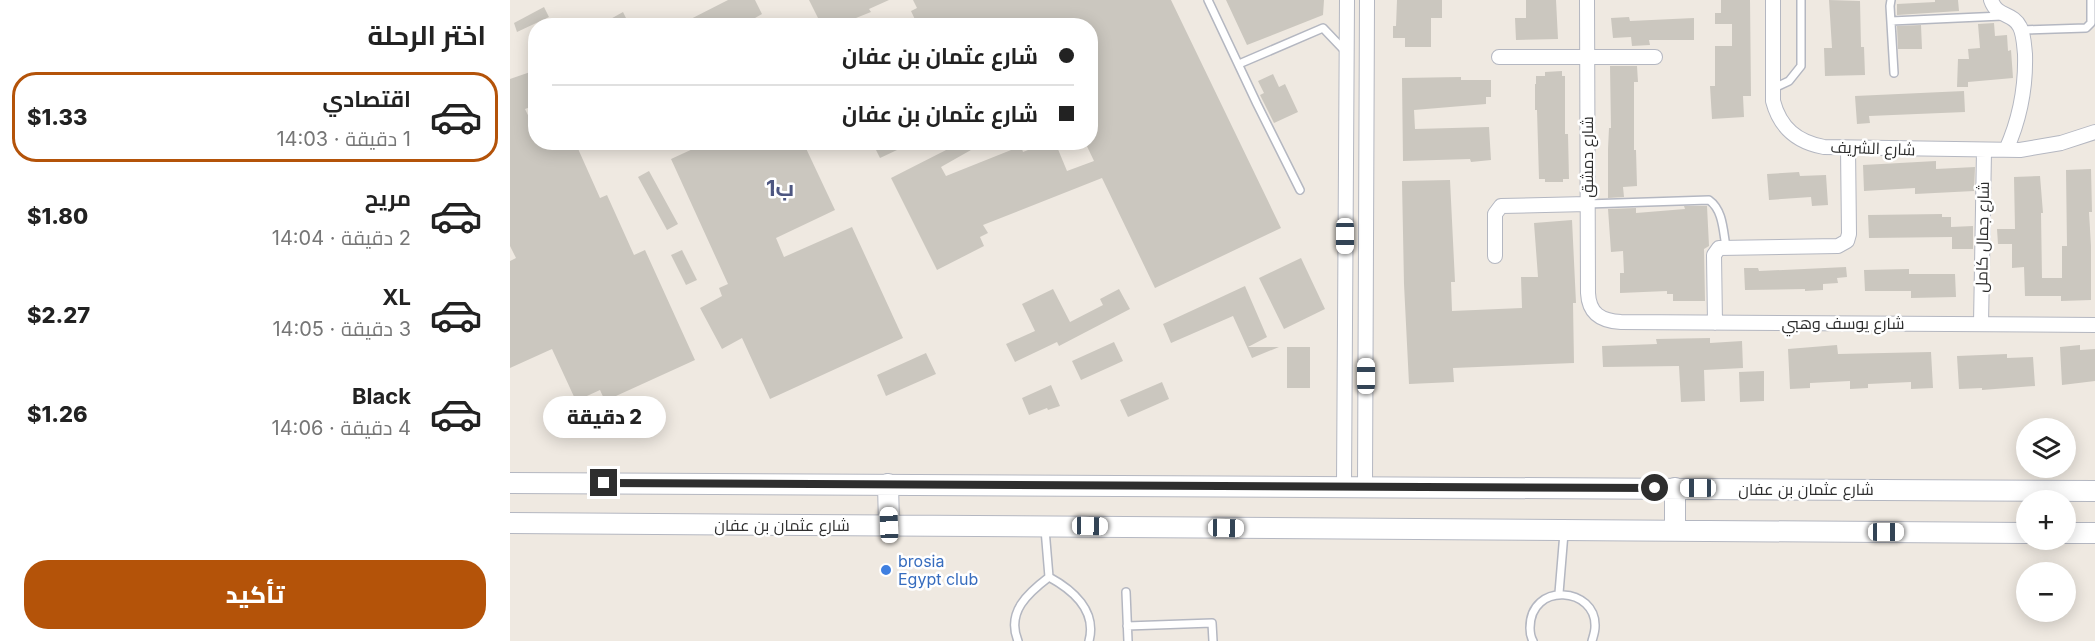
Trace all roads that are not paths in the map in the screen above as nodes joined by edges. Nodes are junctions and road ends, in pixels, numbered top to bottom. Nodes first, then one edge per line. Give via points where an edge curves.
1 (1208, 0) edge
2 (1347, 0) edge
3 (1367, 0) edge
4 (1587, 0) edge
5 (1773, 0) edge
6 (1801, 0) edge
7 (1891, 0) edge
8 (1990, 0) edge
9 (2091, 0) edge
10 (2006, 16) junction
11 (1891, 21) junction
12 (2022, 30) junction
13 (1346, 53) junction
14 (1499, 57) dead end
15 (1655, 57) dead end
16 (1587, 58) junction
17 (1239, 64) junction
18 (1894, 74) dead end
19 (1772, 88) junction
20 (2095, 132) edge
21 (1848, 148) junction
22 (2006, 150) junction
23 (1984, 151) junction
24 (1300, 190) dead end
25 (1587, 204) junction
26 (1726, 247) junction
27 (1495, 256) dead end
28 (1345, 281) junction
29 (1366, 282) junction
30 (1594, 313) joint
31 (1715, 323) junction
32 (1981, 324) junction
33 (2095, 325) edge
34 (1366, 332) junction
35 (1345, 333) junction
36 (510, 483) edge
37 (888, 484) junction
38 (1344, 486) junction
39 (1365, 486) junction
40 (1676, 488) junction
41 (2095, 490) edge
42 (510, 523) edge
43 (889, 525) junction
44 (1045, 526) junction
45 (1564, 530) junction
46 (1675, 531) junction
47 (2016, 533) edge
48 (2076, 533) edge
49 (2095, 534) edge
50 (1049, 577) junction
51 (1126, 592) dead end
52 (1559, 593) junction
53 (1127, 626) junction
54 (1018, 641) edge
55 (1089, 641) edge
56 (1128, 641) edge
57 (1213, 641) edge
58 (1533, 641) edge
59 (1592, 641) edge

1 - 17 lane
2 - 13 street
3 - 29 street
4 - 16 street, شارع دمشق
5 - 19 street, شارع الشريف
6 - 19 lane via 1801,66 1789,81
7 - 11 lane
8 - 10 street via 1996,11
9 - 12 lane via 2091,23 2086,28
10 - 11 lane
10 - 12 street
11 - 18 lane
12 - 22 street via 2023,96
13 - 17 lane via 1323,28
13 - 28 street
14 - 16 street
15 - 16 street
16 - 25 street, شارع دمشق
17 - 24 lane
19 - 21 street, شارع الشريف via 1776,113 1794,136 1812,145
20 - 22 street, شارع الشريف via 2047,146
21 - 23 street, شارع الشريف
21 - 26 street via 1849,234 1844,244
22 - 23 street, شارع الشريف
23 - 32 street, شارع جمال كامل
25 - 26 lane via 1709,200 1719,211
25 - 27 street via 1501,206 1495,214
25 - 30 street, شارع دمشق via 1588,293
26 - 31 street via 1719,248 1714,255
28 - 29 street
28 - 35 street
29 - 34 street
30 - 31 street, شارع يوسف وهبي via 1612,322
31 - 32 street, شارع يوسف وهبي
32 - 33 street, شارع يوسف وهبي
34 - 35 street
34 - 39 street
35 - 38 street
36 - 37 main road, شارع عثمان بن عفان
37 - 38 main road, شارع عثمان بن عفان
37 - 43 main road
38 - 39 main road, شارع عثمان بن عفان
39 - 40 main road, شارع عثمان بن عفان
40 - 41 main road, شارع عثمان بن عفان
40 - 46 main road
42 - 43 main road, شارع عثمان بن عفان
43 - 44 main road, شارع عثمان بن عفان
44 - 45 main road, شارع عثمان بن عفان
44 - 50 lane
45 - 46 main road, شارع عثمان بن عفان
45 - 52 lane
46 - 47 main road, شارع عثمان بن عفان
48 - 49 main road
50 - 54 lane via 1029,592 1016,612
50 - 55 lane via 1067,587 1083,605 1092,629
51 - 53 lane
52 - 58 lane via 1542,601 1530,617
52 - 59 lane via 1578,597 1590,609 1596,625
53 - 56 lane
53 - 57 lane via 1212,623

